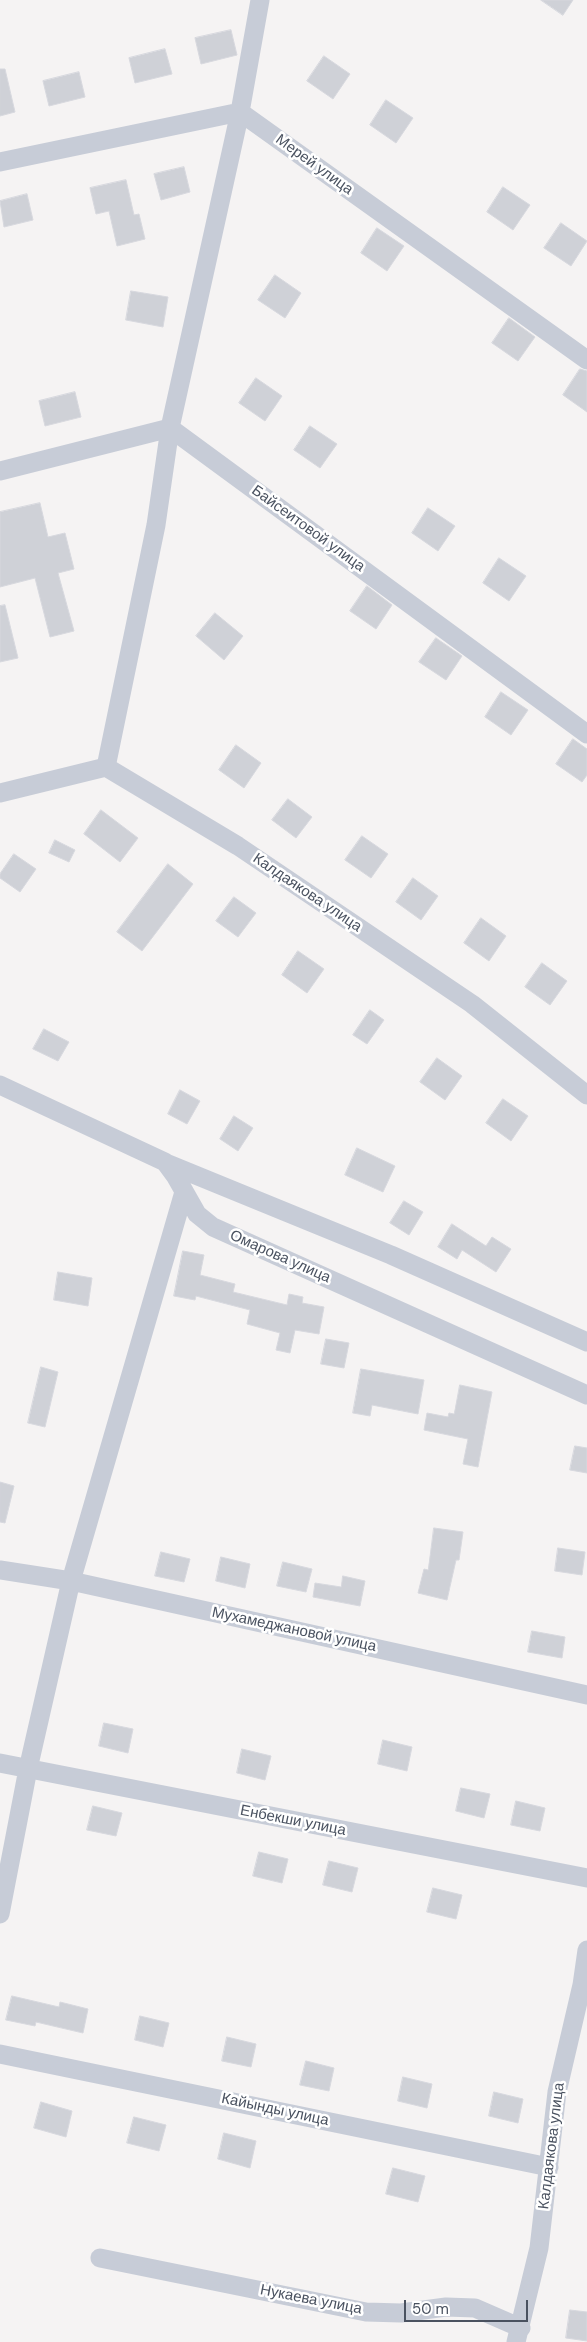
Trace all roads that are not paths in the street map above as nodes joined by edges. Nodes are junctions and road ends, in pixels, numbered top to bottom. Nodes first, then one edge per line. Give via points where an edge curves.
1 (260, 0) edge
2 (240, 112) junction
3 (0, 162) edge
4 (587, 360) edge
5 (170, 428) junction
6 (0, 471) edge
7 (587, 734) edge
8 (106, 767) junction
9 (0, 793) edge
10 (0, 1085) edge
11 (587, 1095) edge
12 (164, 1162) junction
13 (184, 1192) junction
14 (587, 1342) edge
15 (587, 1395) edge
16 (0, 1570) edge
17 (71, 1581) junction
18 (587, 1694) edge
19 (0, 1763) edge
20 (28, 1769) junction
21 (587, 1878) edge
22 (0, 1914) edge
23 (587, 1950) edge
24 (0, 2054) edge
25 (549, 2166) junction
26 (100, 2258) dead end
27 (518, 2335) edge

1 - 2 street
2 - 3 street
2 - 4 street, Мерей улица
2 - 5 street
5 - 6 street
5 - 7 street, Байсеитовой улица
5 - 8 street via 156,525
8 - 9 street
8 - 11 street, Калдаякова улица via 238,846 472,1004
10 - 12 street, Омарова улица
12 - 13 street, Омарова улица
12 - 14 street via 391,1255
13 - 15 street, Омарова улица via 197,1214 213,1227
13 - 17 street
16 - 17 street, Мухамеджановой улица
17 - 18 street, Мухамеджановой улица
17 - 20 street
19 - 20 street, Енбекши улица
20 - 21 street, Енбекши улица
20 - 22 street
23 - 25 street, Калдаякова улица via 557,2092
24 - 25 street, Кайынды улица
25 - 27 street, Калдаякова улица via 539,2248
26 - 27 street, Нукаева улица via 366,2312 475,2308

